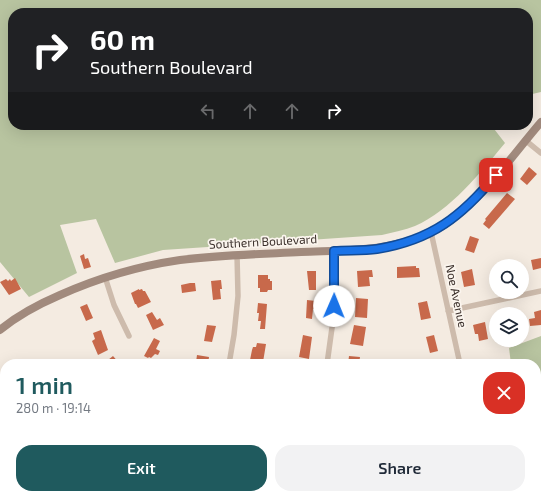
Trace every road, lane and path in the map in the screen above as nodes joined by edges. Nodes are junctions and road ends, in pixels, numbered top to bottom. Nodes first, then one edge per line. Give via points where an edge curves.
1 (541, 122) edge
2 (525, 140) junction
3 (541, 153) edge
4 (431, 232) junction
5 (334, 251) junction
6 (237, 255) junction
7 (105, 278) junction
8 (541, 291) edge
9 (448, 311) junction
10 (0, 330) edge
11 (129, 336) dead end
12 (230, 359) edge
13 (328, 359) edge
14 (459, 359) edge

1 - 2 main road, Southern Boulevard
2 - 3 street
2 - 4 main road, Southern Boulevard via 463,211
4 - 5 main road, Southern Boulevard via 406,243 376,249
4 - 9 street, Noe Avenue
5 - 6 main road, Southern Boulevard
5 - 13 street via 334,306
6 - 7 main road, Southern Boulevard via 172,261
6 - 12 street via 238,296
7 - 10 main road, Southern Boulevard via 50,299
7 - 11 street via 114,305
8 - 9 street
9 - 14 street, Noe Avenue

